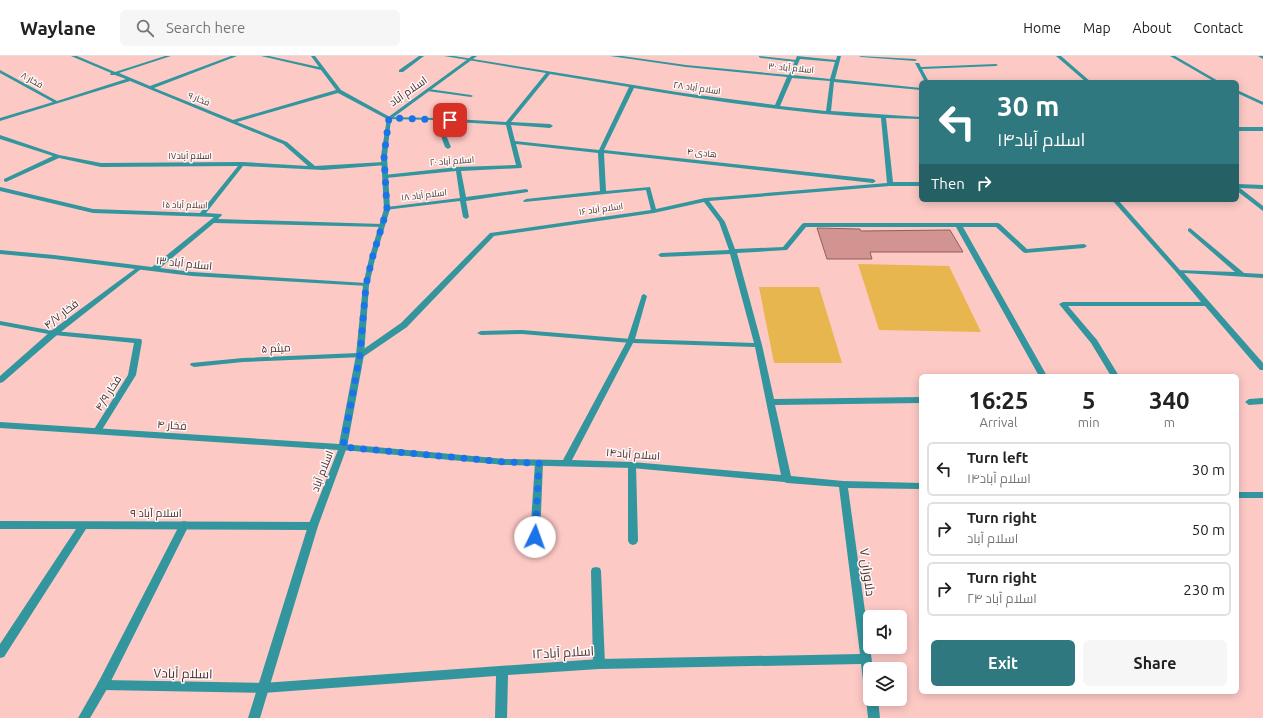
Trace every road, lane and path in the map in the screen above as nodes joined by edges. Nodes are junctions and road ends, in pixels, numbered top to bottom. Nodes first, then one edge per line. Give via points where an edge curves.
1 (73, 56) edge
2 (169, 56) edge
3 (235, 56) edge
4 (263, 56) edge
5 (321, 56) edge
6 (422, 56) edge
7 (446, 56) edge
8 (612, 56) edge
9 (861, 56) edge
10 (1058, 56) edge
11 (1172, 56) edge
12 (1260, 56) edge
13 (313, 57) edge
14 (761, 57) edge
15 (474, 58) edge
16 (797, 58) edge
17 (838, 58) edge
18 (914, 58) edge
19 (1263, 58) edge
20 (996, 66) dead end
21 (919, 68) junction
22 (321, 69) junction
23 (0, 71) edge
24 (401, 71) dead end
25 (549, 72) junction
26 (112, 74) junction
27 (790, 76) junction
28 (128, 80) junction
29 (832, 80) junction
30 (926, 80) edge
31 (1087, 80) edge
32 (1214, 80) edge
33 (632, 86) junction
34 (148, 88) junction
35 (919, 89) edge
36 (429, 90) junction
37 (339, 91) junction
38 (1239, 92) edge
39 (471, 96) dead end
40 (56, 102) junction
41 (1263, 104) edge
42 (777, 106) junction
43 (828, 112) junction
44 (883, 117) junction
45 (389, 118) junction
46 (919, 118) edge
47 (437, 119) junction
48 (0, 120) edge
49 (234, 121) junction
50 (508, 123) junction
51 (550, 126) dead end
52 (1239, 129) edge
53 (1263, 129) edge
54 (0, 138) edge
55 (513, 142) junction
56 (448, 148) dead end
57 (601, 152) junction
58 (58, 156) junction
59 (242, 164) junction
60 (384, 164) junction
61 (314, 168) junction
62 (458, 169) junction
63 (386, 176) junction
64 (6, 180) dead end
65 (890, 184) junction
66 (919, 184) edge
67 (1239, 187) edge
68 (1263, 187) edge
69 (0, 189) edge
70 (1239, 189) edge
71 (526, 191) dead end
72 (603, 192) junction
73 (462, 200) junction
74 (705, 200) junction
75 (526, 201) dead end
76 (1117, 202) edge
77 (387, 209) junction
78 (1263, 209) edge
79 (654, 211) junction
80 (202, 214) junction
81 (466, 217) dead end
82 (214, 222) junction
83 (958, 224) junction
84 (382, 226) junction
85 (1190, 230) dead end
86 (1084, 246) dead end
87 (0, 252) edge
88 (733, 252) junction
89 (661, 255) dead end
90 (139, 268) junction
91 (153, 270) junction
92 (1178, 271) junction
93 (1242, 275) junction
94 (1263, 276) edge
95 (366, 285) junction
96 (644, 296) dead end
97 (1206, 304) junction
98 (0, 323) edge
99 (481, 333) dead end
100 (54, 334) junction
101 (631, 341) junction
102 (758, 345) junction
103 (360, 354) junction
104 (194, 364) dead end
105 (1263, 368) edge
106 (1042, 374) edge
107 (1114, 374) edge
108 (0, 380) edge
109 (919, 400) edge
110 (1263, 401) edge
111 (770, 402) junction
112 (1249, 402) dead end
113 (0, 425) edge
114 (97, 431) junction
115 (343, 447) junction
116 (539, 463) junction
117 (566, 463) junction
118 (632, 465) junction
119 (787, 480) junction
120 (842, 484) junction
121 (919, 486) edge
122 (1239, 495) edge
123 (1263, 496) edge
124 (0, 525) edge
125 (84, 525) junction
126 (184, 525) junction
127 (313, 526) junction
128 (535, 537) dead end
129 (633, 541) dead end
130 (596, 572) dead end
131 (0, 653) edge
132 (866, 659) junction
133 (866, 662) edge
134 (599, 664) junction
135 (502, 670) junction
136 (103, 685) junction
137 (263, 688) junction
138 (873, 706) edge
139 (84, 718) edge
140 (254, 718) edge
141 (501, 718) edge
142 (874, 718) edge

1 - 26 street, فخار ۹
2 - 26 street
3 - 34 street
4 - 22 street
5 - 13 street
6 - 24 street
7 - 15 street, اسلام آباد ۲۸
8 - 27 street, اسلام آباد ۳۰
9 - 18 street
10 - 31 street
11 - 32 street
12 - 19 street
13 - 22 street
14 - 16 street
15 - 25 street, اسلام آباد ۲۸
15 - 36 street, اسلام آباد
16 - 17 street
16 - 27 street
17 - 29 street
18 - 21 street
20 - 21 street
21 - 30 street
22 - 37 street
23 - 40 street, فخار ۸
25 - 33 street, اسلام آباد ۲۸
25 - 50 street
26 - 28 street, فخار ۹
27 - 29 street, اسلام آباد ۳۰
27 - 42 street
28 - 34 street, فخار ۹
28 - 40 street
29 - 35 street, اسلام آباد ۳۰
29 - 43 street
33 - 42 street, اسلام آباد ۲۸
33 - 57 street
34 - 49 street, فخار ۹
36 - 39 street
36 - 45 street, اسلام آباد
37 - 45 street
37 - 49 street
38 - 41 street
40 - 48 street
42 - 43 street, اسلام آباد ۲۸
43 - 44 street, اسلام آباد ۲۸
44 - 46 street, اسلام آباد ۲۸
44 - 65 street
45 - 47 street
45 - 60 street, اسلام آباد
47 - 50 street
47 - 56 street
49 - 61 street, فخار ۹ via 285,143
50 - 51 street
50 - 55 street
52 - 53 street
54 - 58 street, اسلام آباد۱۷
55 - 57 street, هادی ۴
55 - 62 street, اسلام آباد ۲۰ via 519,167
57 - 65 street, هادی ۴
57 - 72 street
58 - 59 street, اسلام آباد۱۷ via 101,165
58 - 64 street
59 - 61 street, اسلام آباد۱۷
59 - 80 street
60 - 61 street, اسلام آباد۱۷
60 - 63 street, اسلام آباد
62 - 63 street, اسلام آباد ۲۰
62 - 73 street
63 - 77 street, اسلام آباد
65 - 66 street
65 - 74 street, اسلام آباد ۱۶
67 - 68 street
69 - 80 street, اسلام آباد ۱۵ via 93,211
70 - 78 street
71 - 73 street, اسلام آباد ۱۸
72 - 75 street
72 - 79 street via 648,188
73 - 77 street, اسلام آباد ۱۸
73 - 81 street
74 - 79 street, اسلام آباد ۱۶
74 - 88 street via 722,222
76 - 92 street
77 - 84 street, اسلام آباد
79 - 103 street, اسلام آباد ۱۶ via 492,234 404,325
80 - 82 street, اسلام آباد ۱۵ via 219,215
82 - 84 street, اسلام آباد ۱۵
82 - 91 street
83 - 86 street via 998,224 1025,251
83 - 88 street via 804,225 785,249
83 - 106 street
84 - 95 street, اسلام آباد
85 - 93 street
87 - 90 street, اسلام آباد ۱۳
88 - 89 street
88 - 102 street
90 - 91 street, اسلام آباد ۱۳
90 - 100 street, فخار ۴/۷
91 - 95 street, اسلام آباد ۱۳ via 252,279
92 - 93 street
92 - 97 street
93 - 94 street
95 - 103 street, اسلام آباد
96 - 101 street
97 - 105 street
97 - 107 street via 1063,304 1094,342
98 - 100 street
99 - 101 street via 522,332
100 - 108 street, فخار ۴/۷
100 - 114 street, فخار ۴/۹ via 138,341 132,375
101 - 102 street
101 - 117 street
102 - 111 street
103 - 104 street, میثم ۵
103 - 115 street, اسلام آباد
109 - 111 street
110 - 112 street
111 - 119 street
113 - 114 street, فخار ۴
114 - 115 street, فخار ۴
115 - 116 street, اسلام آباد۱۴
115 - 127 street, اسلام آباد
116 - 117 street, اسلام آباد۱۴
116 - 128 street
117 - 118 street, اسلام آباد۱۴
118 - 119 street, اسلام آباد۱۴
118 - 129 street
119 - 120 street, اسلام آباد۱۴
120 - 121 street, اسلام آباد۱۴
120 - 132 street, دلاوران ۷
122 - 123 street
124 - 125 street, اسلام آباد ۹
125 - 126 street, اسلام آباد ۹
125 - 131 street
126 - 127 street, اسلام آباد ۹
126 - 136 street
127 - 137 street, اسلام آباد
130 - 134 street
132 - 133 street, دلاوران ۷
132 - 134 street, اسلام آباد۱۲
134 - 135 street, اسلام آباد۱۲
135 - 137 street, اسلام آباد۱۲
135 - 141 street
136 - 137 street, اسلام آباد۷
136 - 139 street
137 - 140 street, اسلام آباد
138 - 142 street

